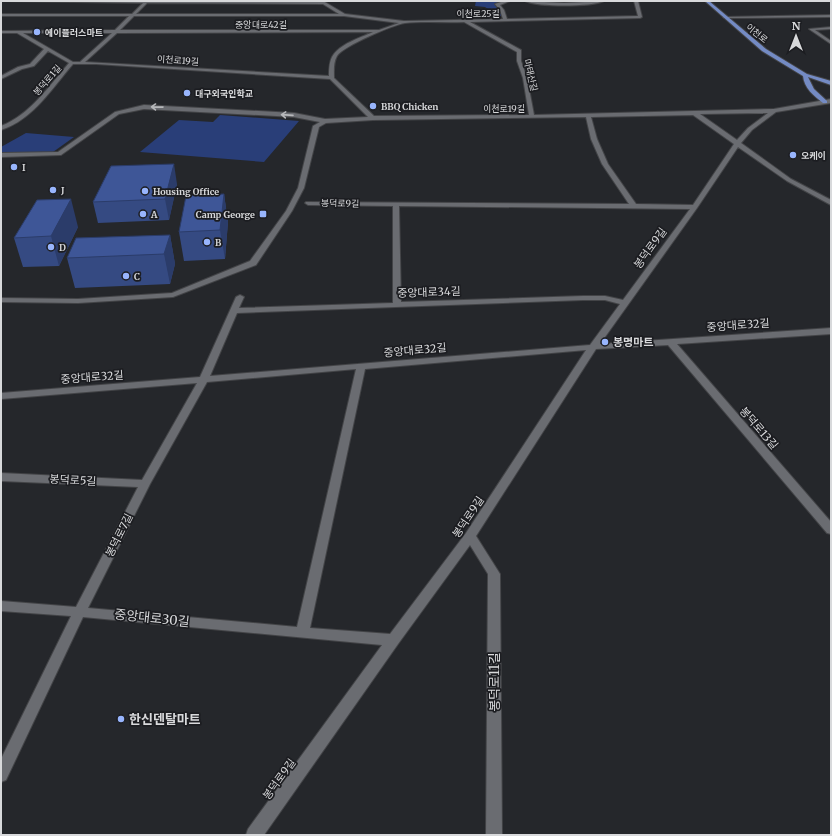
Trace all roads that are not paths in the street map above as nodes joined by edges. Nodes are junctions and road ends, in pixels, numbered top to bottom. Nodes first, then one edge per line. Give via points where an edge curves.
1 (1, 1) edge
2 (52, 1) edge
3 (147, 1) edge
4 (320, 1) edge
5 (508, 1) edge
6 (527, 1) edge
7 (602, 1) edge
8 (628, 1) edge
9 (636, 1) edge
10 (707, 1) edge
11 (325, 3) junction
12 (40, 7) dead end
13 (34, 10) dead end
14 (1, 15) edge
15 (22, 15) junction
16 (344, 15) junction
17 (133, 16) junction
18 (831, 16) edge
19 (725, 17) junction
20 (464, 21) junction
21 (506, 21) junction
22 (12, 22) dead end
23 (404, 22) junction
24 (6, 26) dead end
25 (831, 28) edge
26 (2, 31) edge
27 (380, 31) junction
28 (17, 32) junction
29 (116, 32) junction
30 (831, 43) edge
31 (47, 49) junction
32 (72, 63) junction
33 (81, 63) junction
34 (805, 75) junction
35 (1, 78) edge
36 (331, 78) junction
37 (831, 83) edge
38 (829, 103) edge
39 (774, 110) junction
40 (741, 112) junction
41 (694, 113) junction
42 (588, 116) junction
43 (532, 117) junction
44 (373, 118) junction
45 (325, 121) junction
46 (759, 122) junction
47 (1, 128) edge
48 (737, 144) junction
49 (1, 155) edge
50 (308, 203) dead end
51 (831, 203) edge
52 (396, 204) junction
53 (634, 206) junction
54 (695, 207) junction
55 (240, 297) dead end
56 (1, 300) edge
57 (625, 303) junction
58 (397, 305) junction
59 (234, 311) junction
60 (831, 331) edge
61 (670, 342) junction
62 (593, 347) junction
63 (361, 367) junction
64 (203, 381) junction
65 (1, 396) edge
66 (1, 477) edge
67 (145, 484) junction
68 (831, 530) edge
69 (470, 536) junction
70 (1, 606) edge
71 (80, 611) junction
72 (302, 633) junction
73 (393, 640) junction
74 (1, 775) edge
75 (254, 835) edge
76 (494, 835) edge

1 - 2 street
2 - 3 street
2 - 12 street
3 - 11 street
3 - 17 street
4 - 11 street, 이천로25길
5 - 21 street via 497,4
6 - 7 street via 548,4
8 - 9 street
9 - 21 street, 이천로25길 via 640,16 605,20
10 - 19 main road, 이천로
11 - 16 street, 이천로25길
13 - 15 street
14 - 15 street
15 - 17 street
15 - 22 street
16 - 17 street
16 - 23 street, 이천로25길
17 - 29 street
18 - 19 street
19 - 34 main road, 이천로 via 764,50
20 - 21 street, 이천로25길
20 - 23 street, 이천로25길
20 - 43 street, 마태산길 via 519,51
23 - 27 street, 중앙대로42길
24 - 26 street
25 - 30 street via 811,29
26 - 28 street, 중앙대로42길
27 - 29 street, 중앙대로42길
27 - 36 street via 340,51 334,57
28 - 29 street, 중앙대로42길
28 - 31 street, 봉덕로1길
29 - 33 street
31 - 32 street, 봉덕로1길
31 - 35 street via 32,65 14,70
32 - 33 street, 이천로19길
32 - 47 street, 봉덕로1길 via 27,114
33 - 36 street, 이천로19길
34 - 37 main road
34 - 38 main road, 이천로 via 808,84
36 - 44 street
38 - 39 street, 봉덕로9길
39 - 40 street, 이천로19길
39 - 46 street, 봉덕로9길
40 - 41 street, 이천로19길
40 - 46 street
41 - 42 street, 이천로19길
41 - 48 street
42 - 43 street, 이천로19길
42 - 53 street via 594,139 605,164
43 - 44 street, 이천로19길
44 - 45 street, 이천로19길
45 -> 49 street, 이천로19길 via 294,116 144,107 117,113 59,154
45 - 56 street via 316,126 301,188 253,264 173,295 78,301
46 - 48 street, 봉덕로9길
48 - 51 street via 789,180
48 - 54 street, 봉덕로9길
50 - 52 street, 봉덕로9길
52 - 53 street, 봉덕로9길
52 - 58 street
53 - 54 street, 봉덕로9길
54 - 57 street, 봉덕로9길
55 - 59 street, 봉덕로7길
57 - 58 street, 중앙대로34길 via 605,298 583,298
57 - 62 street, 봉덕로9길
58 - 59 street, 중앙대로34길
59 - 64 street, 봉덕로7길
60 - 61 street, 중앙대로32길
61 - 62 street, 중앙대로32길
61 - 68 street, 봉덕로13길
62 - 63 street, 중앙대로32길
62 - 69 street, 봉덕로9길
63 - 64 street, 중앙대로32길
63 - 72 street
64 - 65 street, 중앙대로32길
64 - 67 street, 봉덕로7길
66 - 67 street, 봉덕로5길
67 - 71 street, 봉덕로7길
69 - 73 street, 봉덕로9길
69 - 76 street, 봉덕로11길 via 494,574
70 - 71 street, 중앙대로30길
71 - 72 street, 중앙대로30길
71 - 74 street, 봉덕로7길
72 - 73 street, 중앙대로30길
73 - 75 street, 봉덕로9길

